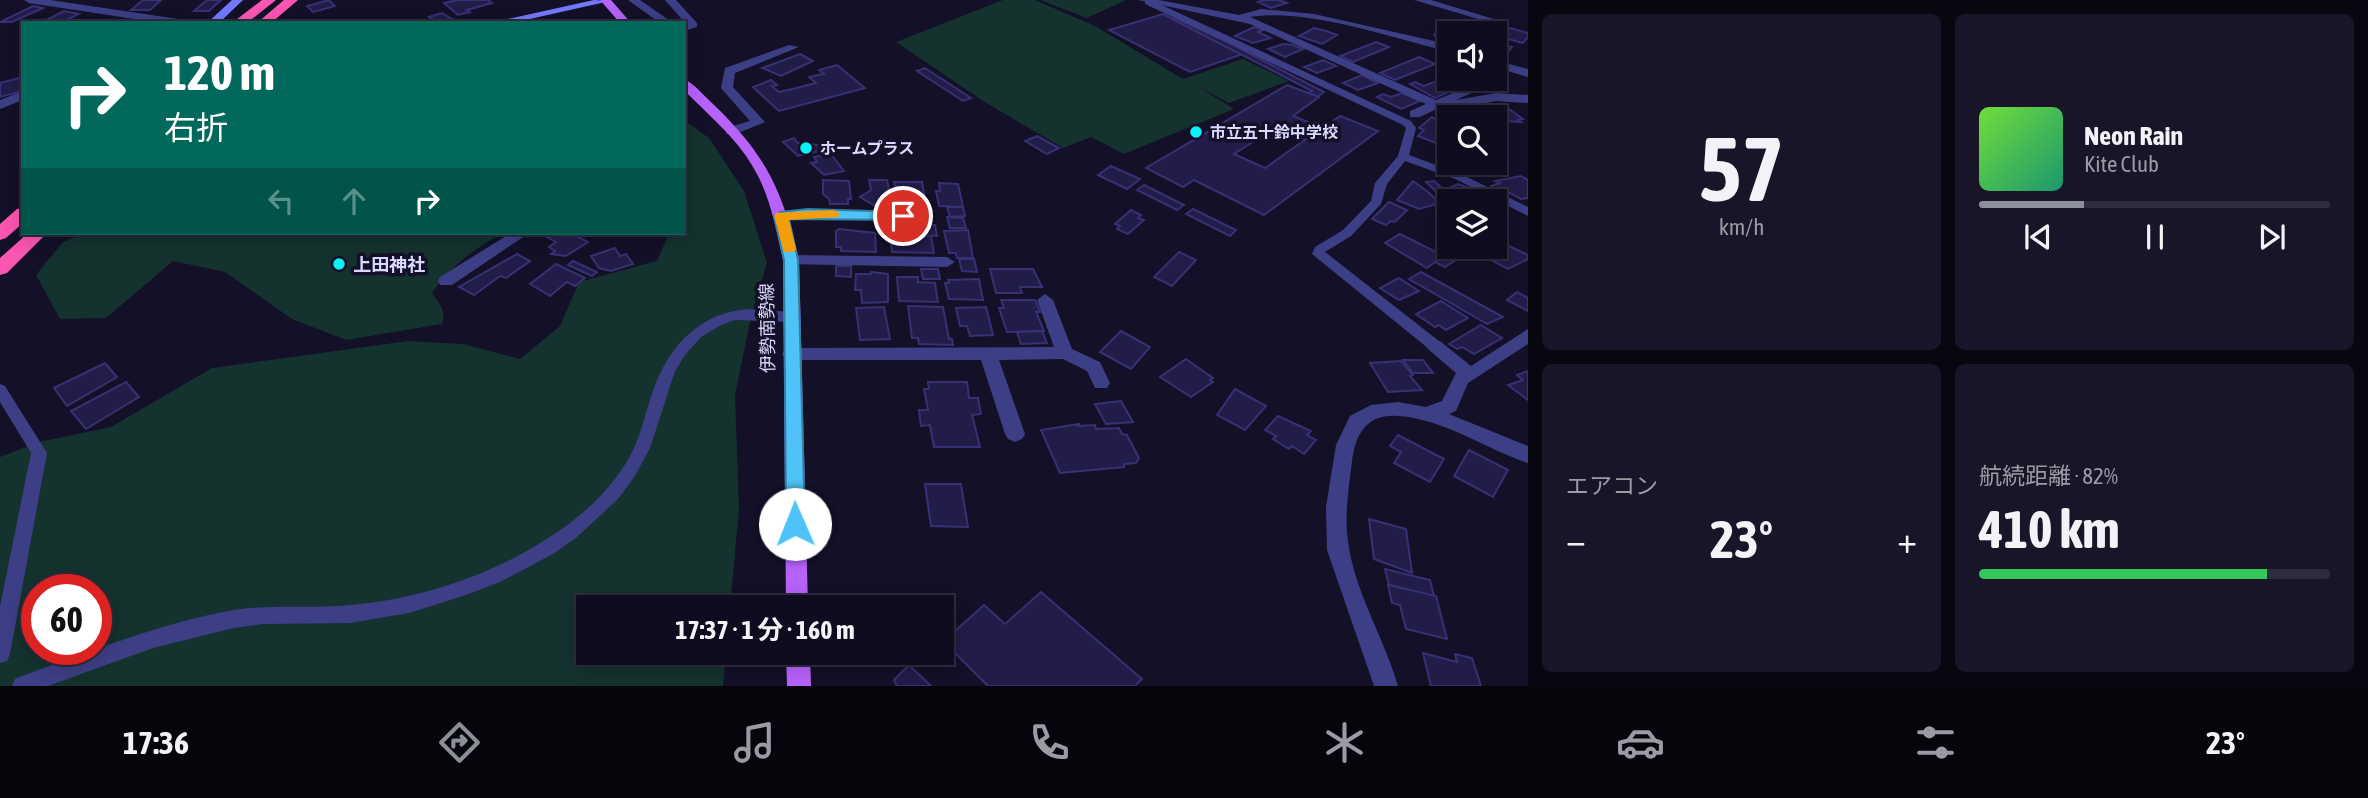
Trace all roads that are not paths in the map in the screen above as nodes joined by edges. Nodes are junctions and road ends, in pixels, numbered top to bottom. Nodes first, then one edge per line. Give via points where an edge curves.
1 (29, 0) edge
2 (108, 0) edge
3 (238, 0) edge
4 (270, 0) edge
5 (292, 0) edge
6 (606, 0) edge
7 (633, 0) edge
8 (670, 0) edge
9 (1202, 0) edge
10 (1419, 0) edge
11 (1146, 1) edge
12 (1182, 8) junction
13 (95, 10) junction
14 (1242, 18) junction
15 (171, 21) edge
16 (214, 21) edge
17 (241, 21) edge
18 (266, 21) edge
19 (505, 21) edge
20 (624, 21) edge
21 (665, 21) edge
22 (1491, 21) edge
23 (686, 27) edge
24 (1437, 46) edge
25 (793, 47) dead end
26 (1507, 67) edge
27 (1528, 73) edge
28 (686, 85) edge
29 (1466, 91) edge
30 (21, 96) edge
31 (1528, 99) edge
32 (1440, 103) junction
33 (0, 105) edge
34 (1415, 114) dead end
35 (731, 131) junction
36 (1403, 158) junction
37 (1528, 212) edge
38 (808, 213) joint
39 (21, 215) edge
40 (781, 216) junction
41 (927, 217) dead end
42 (0, 234) edge
43 (36, 235) edge
44 (518, 235) edge
45 (791, 260) junction
46 (947, 262) dead end
47 (0, 269) edge
48 (446, 281) dead end
49 (1045, 300) dead end
50 (791, 317) junction
51 (1528, 335) edge
52 (1434, 345) joint
53 (1065, 353) junction
54 (792, 354) junction
55 (986, 354) junction
56 (1469, 374) junction
57 (1101, 383) dead end
58 (0, 390) edge
59 (1432, 413) junction
60 (1015, 434) dead end
61 (1528, 455) edge
62 (797, 595) edge
63 (0, 654) edge
64 (798, 665) edge
65 (22, 686) edge
66 (799, 686) edge
67 (1386, 686) edge

1 - 13 street
2 - 13 street
3 - 16 street
4 - 17 highway
5 - 18 highway
6 - 19 street
6 - 20 main road
7 - 21 street
8 - 23 street via 693,25
9 - 12 street
10 - 22 street
11 - 12 street
11 - 36 lane via 1407,123 1411,128
12 - 14 street
13 - 15 street
14 - 24 street via 1248,13 1275,12
14 - 32 street
25 - 35 street via 729,71 727,88 759,122
26 - 27 street
28 - 35 main road, 伊勢南勢線
29 - 32 street
30 - 33 street
31 - 32 street
32 - 34 street
35 - 40 main road, 伊勢南勢線 via 760,166
36 - 37 lane via 1460,177
36 - 52 lane via 1381,183 1377,202 1318,254
38 - 40 lane
38 - 41 street
39 - 42 highway
40 - 45 main road, 伊勢南勢線
43 - 47 highway
44 - 48 street
45 - 46 street
45 - 50 main road, 伊勢南勢線
49 - 53 street
50 - 54 main road, 伊勢南勢線
50 - 65 lane via 727,317 683,345 663,380 648,433 630,471 573,530 520,562 453,592 380,610 236,618 164,634
51 - 56 street
52 - 56 street
53 - 55 street
53 - 57 street via 1094,367
54 - 55 street
54 - 62 main road, 伊勢南勢線
55 - 60 street
56 - 59 street via 1461,379 1449,406
58 - 63 lane via 39,453
59 - 61 street
59 - 67 street via 1386,409 1363,415 1354,425 1342,461 1335,503 1339,550
64 - 66 main road

